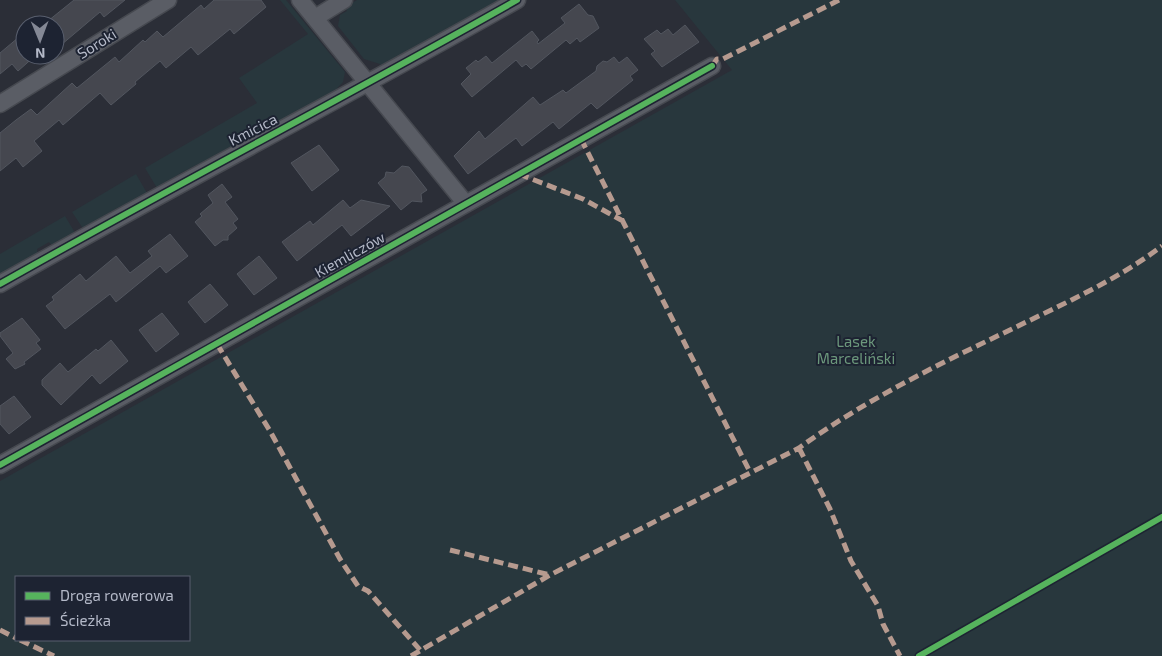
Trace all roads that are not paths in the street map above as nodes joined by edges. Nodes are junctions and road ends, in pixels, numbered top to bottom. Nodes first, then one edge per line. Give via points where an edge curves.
1 (168, 0) edge
2 (300, 0) edge
3 (344, 0) edge
4 (517, 0) edge
5 (315, 18) junction
6 (712, 66) dead end
7 (370, 84) junction
8 (0, 104) edge
9 (466, 204) junction
10 (0, 284) edge
11 (0, 465) edge

1 - 8 street, Soroki
2 - 5 street
3 - 5 street
4 - 7 street, Kmicica
5 - 7 street
6 - 9 street, Kiemliczów
7 - 9 street
7 - 10 street, Kmicica via 205,169
9 - 11 street, Kiemliczów

